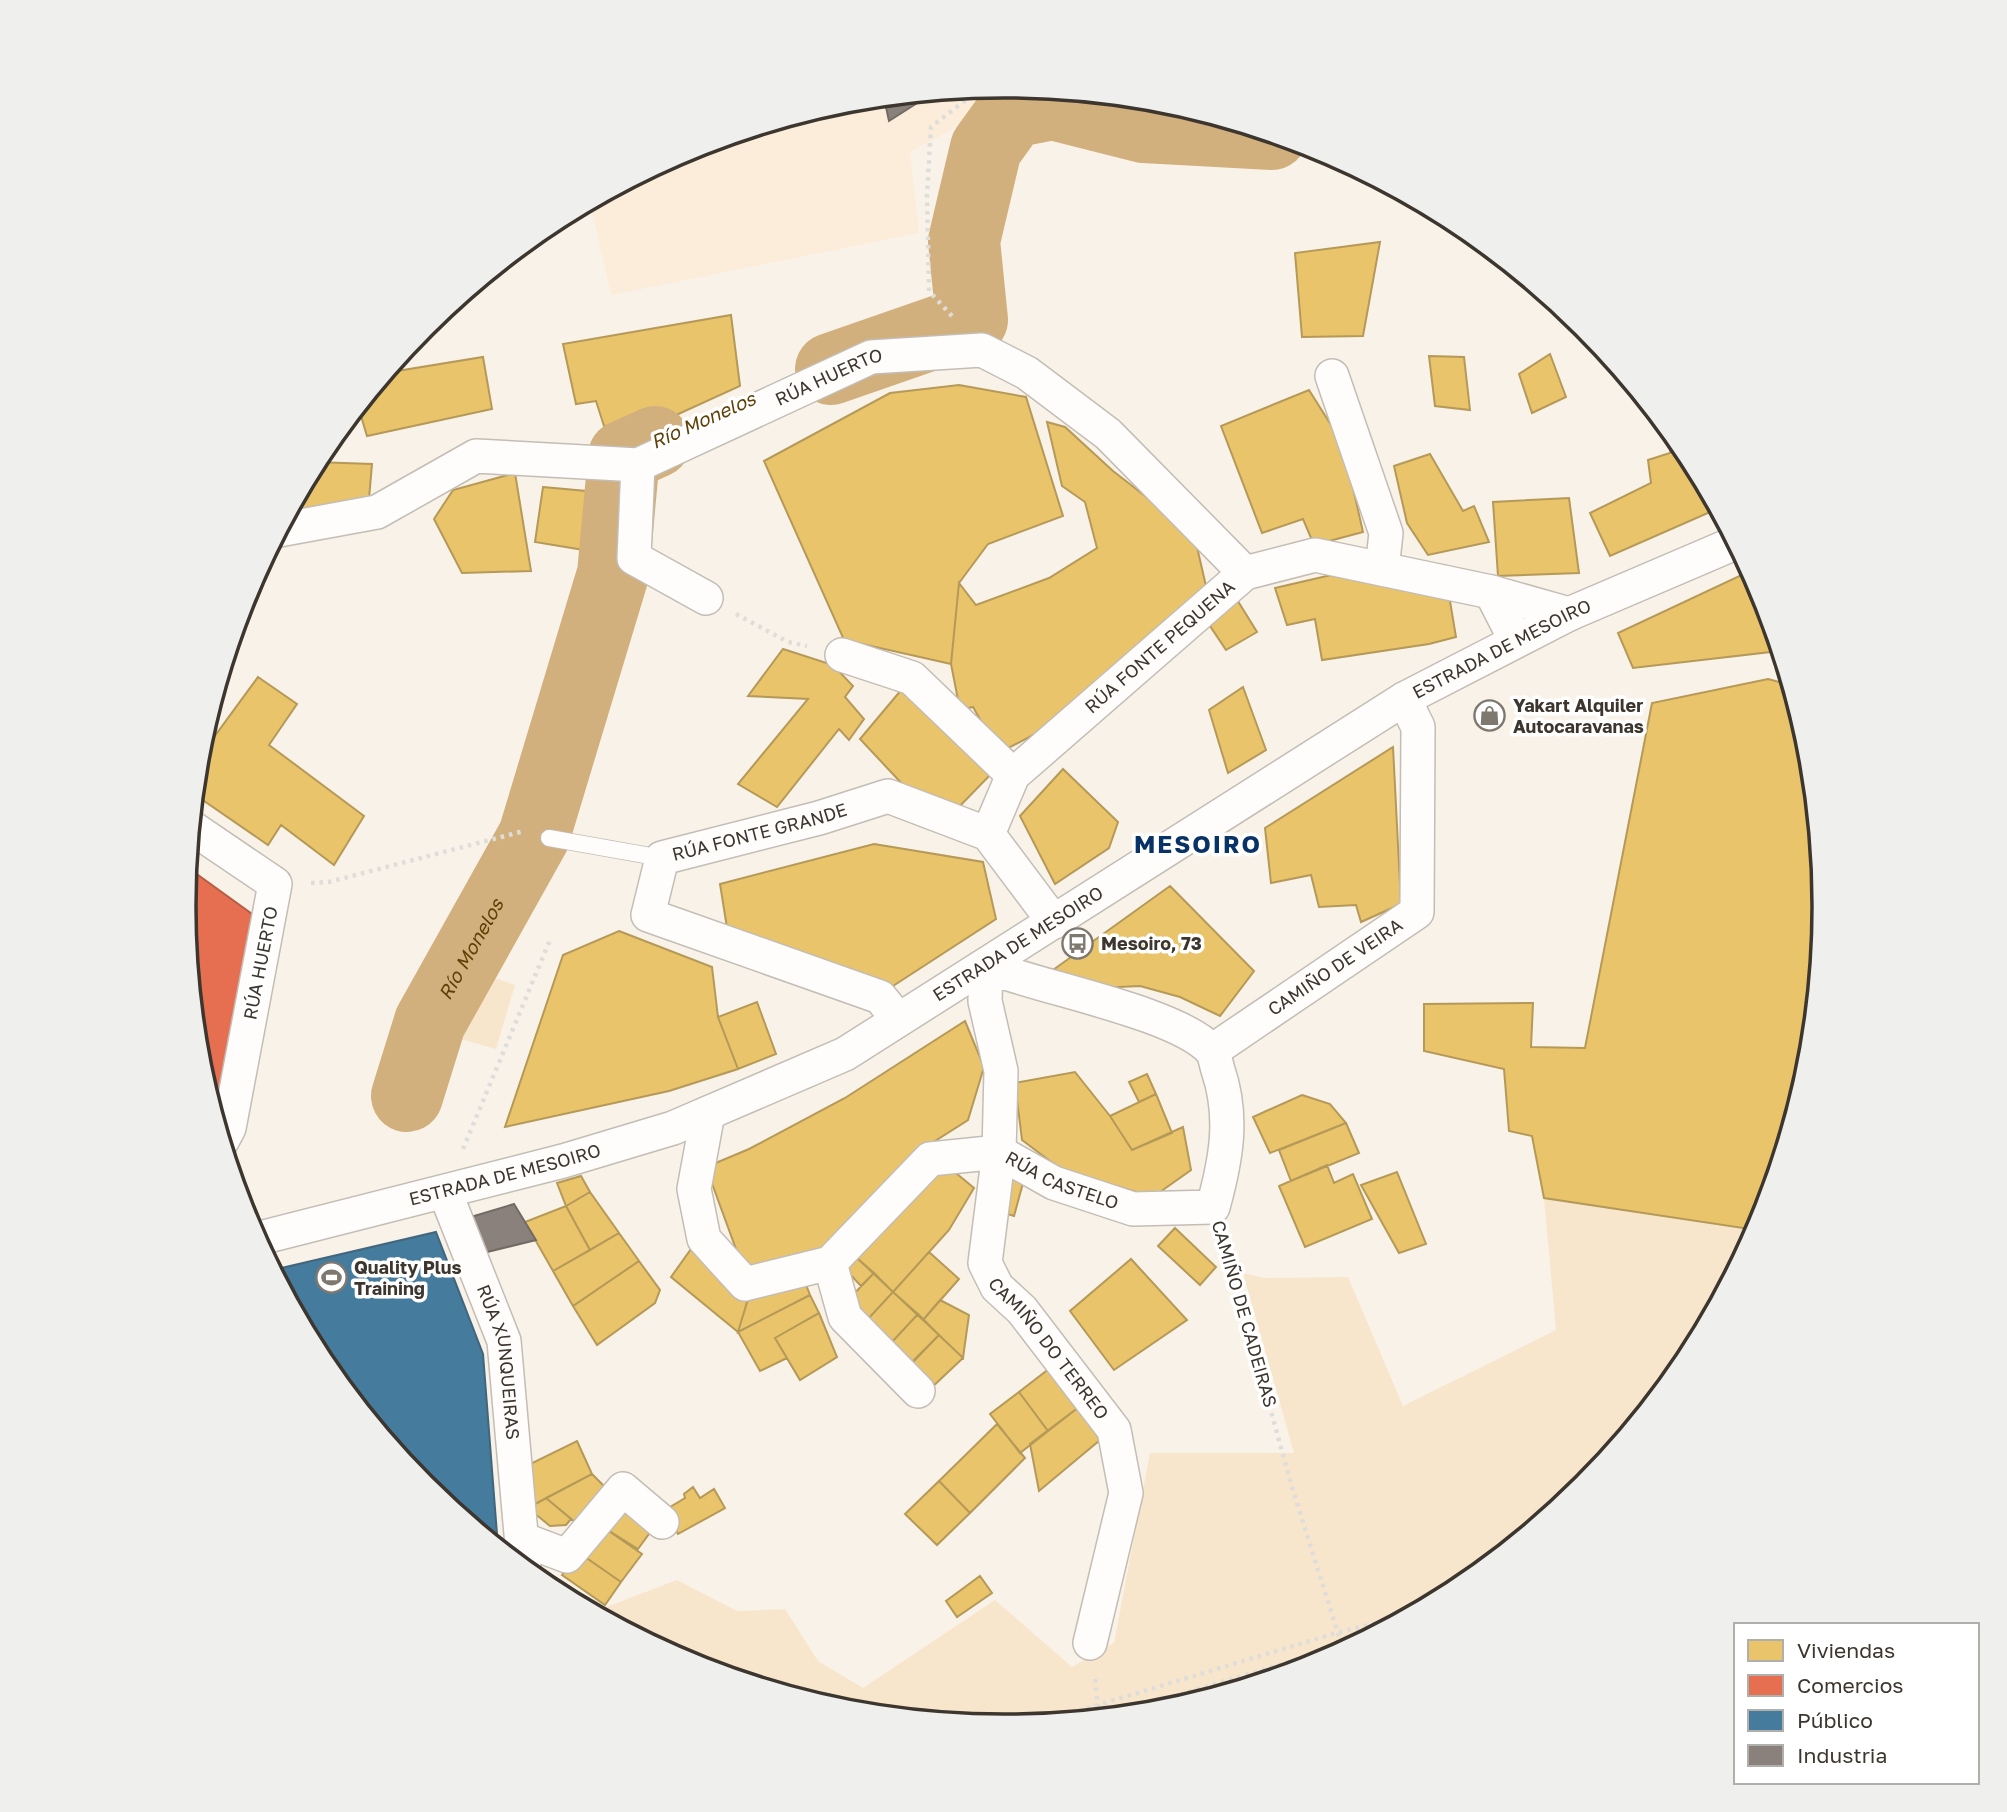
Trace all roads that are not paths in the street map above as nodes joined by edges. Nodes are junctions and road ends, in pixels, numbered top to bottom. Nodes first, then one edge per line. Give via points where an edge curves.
1 (1332, 376) dead end
2 (638, 465) junction
3 (290, 528) edge
4 (1727, 547) edge
5 (1382, 569) junction
6 (1245, 573) junction
7 (1492, 592) junction
8 (706, 598) road end
9 (1569, 614) junction
10 (1515, 639) junction
11 (842, 655) road end
12 (1405, 699) junction
13 (1013, 775) junction
14 (199, 832) edge
15 (988, 834) junction
16 (549, 838) dead end
17 (662, 858) junction
18 (1054, 922) junction
19 (986, 966) junction
20 (898, 1020) junction
21 (1212, 1051) junction
22 (708, 1113) junction
23 (228, 1131) edge
24 (999, 1152) junction
25 (445, 1192) junction
26 (1213, 1207) joint
27 (267, 1236) edge
28 (830, 1263) junction
29 (918, 1391) dead end
30 (662, 1522) dead end
31 (523, 1554) edge
32 (1090, 1643) dead end

1 - 5 street via 1386,533
2 - 3 street, RÚA HUERTO via 476,456 377,512
2 - 6 street, RÚA HUERTO via 871,357 982,351 1027,373 1108,435
2 - 8 street via 634,558
4 - 9 street, ESTRADA DE MESOIRO
5 - 6 street, RÚA FONTE PEQUENA via 1315,555
5 - 7 street, RÚA FONTE PEQUENA
6 - 13 street, RÚA FONTE PEQUENA
7 - 9 street, RÚA FONTE PEQUENA
7 - 10 street
9 - 10 street, ESTRADA DE MESOIRO
10 - 12 street, ESTRADA DE MESOIRO
11 - 13 street via 912,678
12 - 18 street, ESTRADA DE MESOIRO
12 - 21 street, CAMIÑO DE VEIRA via 1418,727 1417,912
13 - 15 street, RÚA FONTE PEQUENA
14 - 23 street, RÚA HUERTO via 275,884
15 - 17 street, RÚA FONTE GRANDE via 888,796
15 - 18 street
16 - 17 lane
17 - 20 street, RÚA FONTE GRANDE via 648,915 880,997
18 - 19 street, ESTRADA DE MESOIRO
19 - 20 street, ESTRADA DE MESOIRO
19 - 21 street via 1019,980 1169,1023
19 - 24 street, CAMIÑO DO TERREO via 985,1001 1001,1071
20 - 22 street, ESTRADA DE MESOIRO via 845,1054
21 - 26 street, CAMIÑO DE CADEIRAS via 1227,1095 1227,1157
22 - 25 street, ESTRADA DE MESOIRO via 624,1143
22 - 28 street via 694,1189 704,1239 746,1284
24 - 26 street, RÚA CASTELO via 1055,1183 1133,1209
24 - 28 street, RÚA CASTELO via 930,1159
24 - 32 street, CAMIÑO DO TERREO via 985,1263 997,1287 1021,1310 1114,1430 1126,1493
25 - 27 street, ESTRADA DE MESOIRO
25 - 31 street, RÚA XUNQUEIRAS via 505,1341
28 - 29 street via 845,1317
30 - 31 street, RÚA XUNQUEIRAS via 623,1489 567,1556

